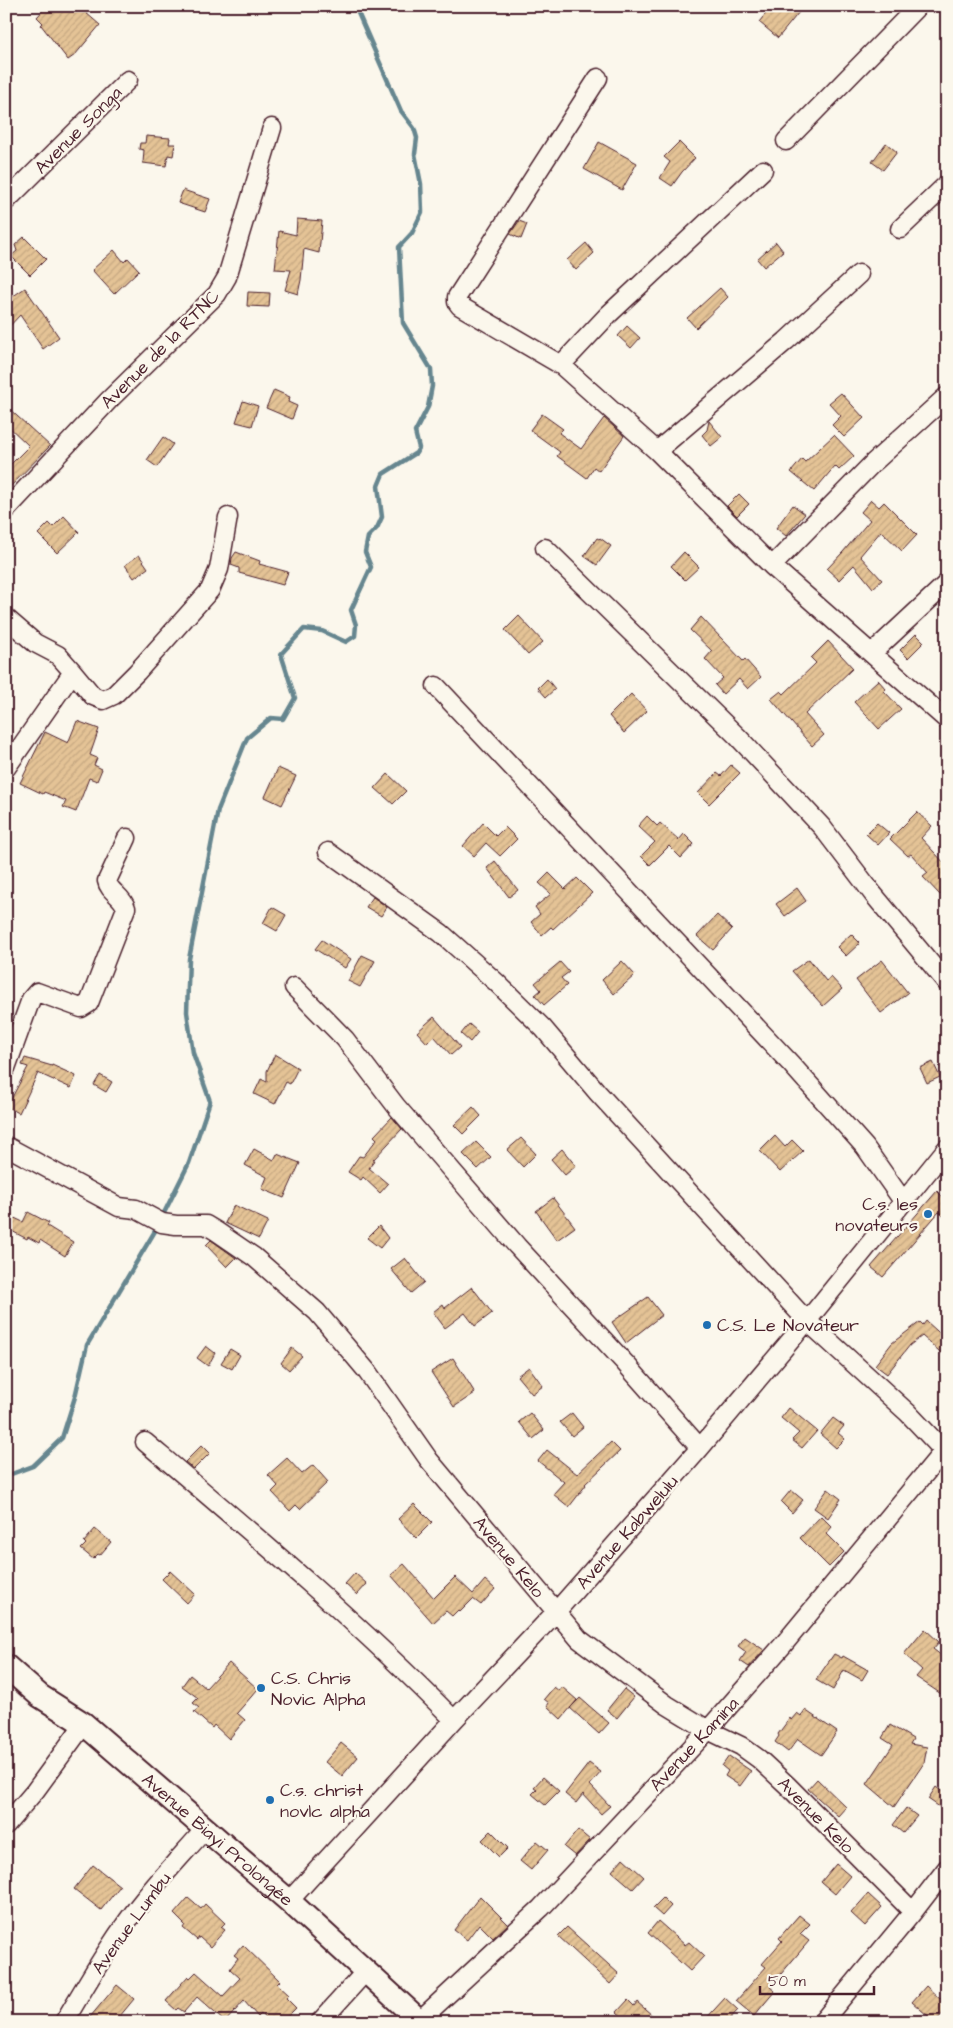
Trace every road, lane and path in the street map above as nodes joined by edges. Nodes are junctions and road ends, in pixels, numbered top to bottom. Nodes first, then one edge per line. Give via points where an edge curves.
1 (918, 6) edge
2 (598, 78) dead end
3 (128, 80) dead end
4 (272, 128) dead end
5 (786, 141) dead end
6 (763, 170) dead end
7 (947, 184) edge
8 (6, 201) edge
9 (900, 229) dead end
10 (859, 274) dead end
11 (561, 365) junction
12 (947, 396) edge
13 (657, 451) junction
14 (6, 510) edge
15 (228, 517) dead end
16 (546, 548) dead end
17 (772, 566) junction
18 (947, 583) edge
19 (6, 618) edge
20 (872, 653) junction
21 (73, 672) junction
22 (436, 686) dead end
23 (947, 720) edge
24 (6, 768) edge
25 (127, 838) dead end
26 (328, 852) dead end
27 (947, 984) edge
28 (294, 986) dead end
29 (6, 1068) edge
30 (6, 1146) edge
31 (947, 1148) edge
32 (903, 1201) junction
33 (807, 1321) junction
34 (146, 1442) dead end
35 (700, 1448) junction
36 (945, 1449) edge
37 (556, 1613) junction
38 (6, 1666) edge
39 (454, 1720) junction
40 (84, 1724) junction
41 (708, 1730) junction
42 (6, 1825) edge
43 (205, 1830) junction
44 (947, 1868) edge
45 (289, 1901) junction
46 (913, 1912) junction
47 (366, 1971) junction
48 (421, 2021) edge
49 (64, 2022) edge
50 (320, 2022) edge
51 (822, 2022) edge

1 - 5 street
2 - 11 street via 457,297 460,306
3 - 8 street, Avenue Songa
4 - 14 street, Avenue de la RTNC via 227,277 220,289 108,400
6 - 11 street via 608,315
7 - 9 street
10 - 13 street
11 - 13 street
12 - 17 street via 873,463
13 - 17 street
15 - 21 street via 220,569 210,590 114,695 103,700 93,696
16 - 27 street via 738,737 822,826
17 - 20 street
18 - 20 street
19 - 21 street via 35,643 58,655
20 - 23 street
21 - 24 street
22 - 32 street via 810,1085 865,1147
25 - 29 street via 107,881 126,908 89,1003 81,1008 37,992 31,999
26 - 33 street via 441,933 543,1028 598,1093
28 - 35 street via 346,1039 396,1106 517,1246
30 - 37 street, Avenue Kelo via 119,1207 136,1209 162,1223 206,1225 254,1257 317,1312 366,1370 429,1460
31 - 32 street, Avenue Kabwelulu
32 - 33 street, Avenue Kabwelulu
33 - 35 street, Avenue Kabwelulu
33 - 36 street
34 - 39 street via 336,1606
35 - 37 street, Avenue Kabwelulu
36 - 41 street, Avenue Kamina via 783,1645
37 - 39 street, Avenue Kabwelulu
37 - 41 street, Avenue Kelo via 579,1639 667,1705
38 - 40 street, Avenue Biayi Prolongée via 40,1696
39 - 45 street, Avenue Kabwelulu
40 - 42 street
40 - 43 street, Avenue Biayi Prolongée
41 - 46 street, Avenue Kelo via 741,1746 759,1760
41 - 48 street, Avenue Kamina via 541,1908
43 - 45 street, Avenue Biayi Prolongée
43 - 49 street, Avenue Lumbu via 130,1918
44 - 46 street
45 - 47 street, Avenue Biayi Prolongée
46 - 51 street
47 - 48 street, Avenue Biayi Prolongée
47 - 50 street

